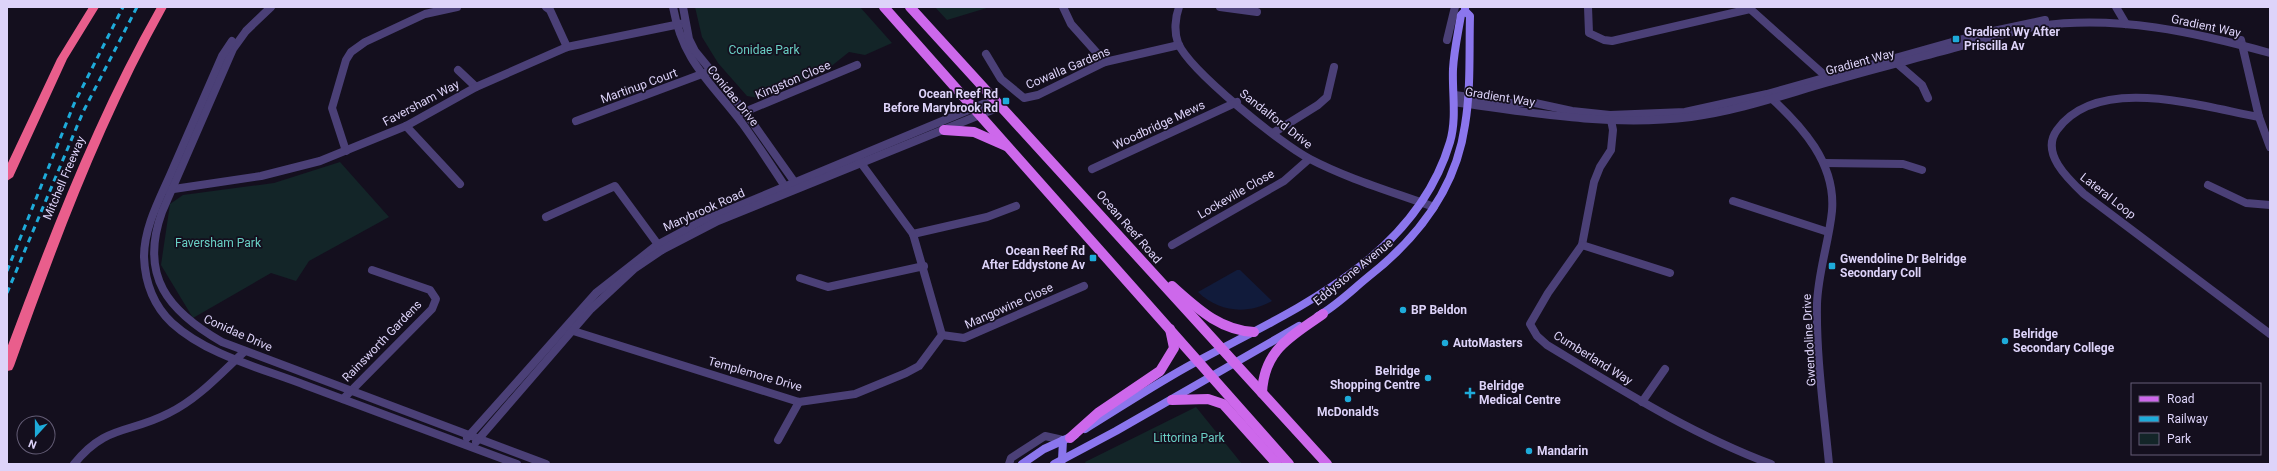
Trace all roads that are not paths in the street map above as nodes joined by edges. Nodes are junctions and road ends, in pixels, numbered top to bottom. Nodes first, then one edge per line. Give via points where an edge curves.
1 (94, 7) edge
2 (162, 7) edge
3 (264, 7) edge
4 (271, 7) edge
5 (457, 7) edge
6 (546, 7) edge
7 (673, 7) edge
8 (683, 7) edge
9 (884, 7) edge
10 (910, 7) edge
11 (1063, 7) edge
12 (1179, 7) edge
13 (1220, 7) edge
14 (1455, 7) edge
15 (1588, 7) edge
16 (2116, 7) edge
17 (1749, 8) edge
18 (1465, 9) edge
19 (1257, 12) dead end
20 (2125, 22) junction
21 (685, 23) junction
22 (675, 24) junction
23 (1447, 40) dead end
24 (2241, 42) junction
25 (1179, 44) junction
26 (567, 47) junction
27 (2270, 49) edge
28 (2270, 53) edge
29 (986, 54) dead end
30 (1894, 61) junction
31 (1104, 62) junction
32 (857, 65) dead end
33 (1334, 66) dead end
34 (458, 70) dead end
35 (710, 71) junction
36 (700, 75) junction
37 (1829, 79) junction
38 (476, 87) junction
39 (1770, 97) junction
40 (1455, 98) junction
41 (1928, 98) dead end
42 (1467, 100) junction
43 (1237, 102) junction
44 (998, 103) junction
45 (978, 111) junction
46 (745, 112) junction
47 (737, 115) junction
48 (2258, 117) junction
49 (1611, 118) junction
50 (576, 122) dead end
51 (406, 126) junction
52 (944, 130) junction
53 (1273, 133) junction
54 (2270, 147) edge
55 (1012, 149) junction
56 (346, 151) junction
57 (1309, 158) junction
58 (860, 161) junction
59 (1824, 163) junction
60 (1092, 170) dead end
61 (1922, 170) dead end
62 (7, 177) edge
63 (460, 184) dead end
64 (2208, 185) dead end
65 (798, 186) junction
66 (168, 190) junction
67 (788, 191) junction
68 (1733, 201) dead end
69 (1423, 203) junction
70 (2270, 205) edge
71 (1016, 206) dead end
72 (1434, 208) junction
73 (546, 217) dead end
74 (1828, 232) junction
75 (913, 234) junction
76 (1172, 245) dead end
77 (1582, 245) junction
78 (660, 248) junction
79 (1138, 258) junction
80 (924, 266) junction
81 (372, 270) dead end
82 (1670, 273) dead end
83 (800, 278) dead end
84 (1084, 286) dead end
85 (1345, 295) junction
86 (1312, 300) junction
87 (1323, 314) junction
88 (1169, 325) junction
89 (563, 327) junction
90 (572, 331) junction
91 (1254, 332) junction
92 (2270, 334) edge
93 (942, 335) junction
94 (1222, 348) junction
95 (245, 350) junction
96 (236, 359) junction
97 (1199, 360) junction
98 (1234, 362) junction
99 (7, 366) edge
100 (1665, 369) dead end
101 (1212, 375) junction
102 (351, 390) junction
103 (1262, 392) junction
104 (343, 399) junction
105 (1172, 400) junction
106 (799, 402) junction
107 (1642, 402) junction
108 (469, 435) junction
109 (479, 438) junction
110 (1066, 439) junction
111 (778, 440) dead end
112 (463, 443) junction
113 (472, 447) junction
114 (1058, 462) edge
115 (74, 464) edge
116 (517, 464) edge
117 (546, 464) edge
118 (1009, 464) edge
119 (1022, 464) edge
120 (1277, 464) edge
121 (1289, 464) edge
122 (1327, 464) edge
123 (1771, 464) edge
124 (1829, 464) edge

1 - 62 highway via 62,59
2 - 99 highway, Mitchell Freeway via 129,64 64,211
3 - 66 street, Conidae Drive via 248,21 222,56
4 - 66 street, Conidae Drive via 246,31 233,49
5 - 56 street via 426,14 365,42 351,52 346,60 332,108
6 - 26 street via 550,10
7 - 22 street, Conidae Drive
8 - 21 street, Conidae Drive
9 - 45 main road
10 - 44 main road, Ocean Reef Road
11 - 31 street via 1071,24
12 - 25 street via 1176,26
13 - 19 street
14 - 23 street
15 - 17 street via 1589,33 1612,41
16 - 20 street
17 - 37 street
18 - 40 main road, Eddystone Avenue via 1461,15 1455,54
18 - 42 main road, Eddystone Avenue via 1470,16
20 - 24 street, Gradient Way
20 - 30 street, Gradient Way via 2036,27
21 - 22 street, Faversham Way
21 - 35 street, Conidae Drive via 695,51
22 - 26 street, Faversham Way
22 - 36 street, Conidae Drive via 680,42
24 - 27 street, Gradient Way
24 - 28 street, Gradient Way
24 - 48 street
25 - 31 street, Cowalla Gardens
25 - 43 street, Sandalford Drive via 1205,74
26 - 38 street, Faversham Way
29 - 31 street, Cowalla Gardens via 990,65 1014,92 1024,98 1038,95
30 - 37 street, Gradient Way
30 - 41 street via 1922,85
32 - 46 street, Kingston Close
33 - 53 street via 1327,97
34 - 38 street
35 - 36 street, Martinup Court
35 - 46 street, Conidae Drive
36 - 47 street, Conidae Drive
36 - 50 street, Martinup Court
37 - 39 street, Gradient Way
38 - 51 street, Faversham Way
39 - 49 street, Gradient Way via 1692,117 1657,120
39 - 59 street, Gwendoline Drive via 1803,129
40 - 42 street, Gradient Way
40 - 69 main road, Eddystone Avenue via 1450,142 1435,183
42 - 49 street, Gradient Way via 1535,103
42 - 49 street, Gradient Way via 1534,114
42 - 72 main road, Eddystone Avenue via 1458,158
43 - 53 street, Sandalford Drive
43 - 60 street, Woodbridge Mews
44 - 45 street, Marybrook Road
44 - 79 main road, Ocean Reef Road
45 - 52 street, Marybrook Road
45 - 55 main road
45 - 58 street, Marybrook Road
46 - 47 street, Kingston Close
46 - 65 street, Conidae Drive
47 - 67 street, Conidae Drive
48 - 54 street
48 - 92 street, Lateral Loop via 2167,99 2146,97 2105,102 2084,108 2058,128 2053,138 2054,157 2062,173 2084,194
49 - 77 street, Cumberland Way via 1611,150 1594,182
51 - 56 street, Faversham Way
51 - 63 street
52 - 55 main road via 974,132
52 - 58 street, Marybrook Road
53 - 57 street, Sandalford Drive
55 - 88 main road
56 - 66 street, Faversham Way via 320,161 261,176
57 - 69 street, Sandalford Drive
57 - 76 street, Lockeville Close via 1284,181
58 - 65 street, Marybrook Road
58 - 75 street
59 - 61 street via 1903,164
59 - 74 street, Gwendoline Drive via 1833,201
64 - 70 street via 2236,201 2259,207
65 - 67 street, Marybrook Road
66 - 95 street, Conidae Drive via 154,245 153,264 158,282 172,306 190,324 222,342
66 - 96 street, Conidae Drive via 146,241 149,289 158,306 174,325 198,342
67 - 78 street, Marybrook Road
68 - 74 street
69 - 72 street, Sandalford Drive
69 - 86 main road, Eddystone Avenue via 1387,244
71 - 75 street via 987,217
72 - 85 main road, Eddystone Avenue via 1419,231 1399,251
73 - 78 street via 615,186
74 - 124 street, Gwendoline Drive via 1820,269 1817,303
75 - 80 street
77 - 82 street
77 - 107 street, Cumberland Way via 1548,293 1530,324 1537,336 1547,344
78 - 89 street, Marybrook Road via 596,293
78 - 90 street, Marybrook Road via 608,292
79 - 91 main road via 1203,312 1230,329
79 - 94 main road, Ocean Reef Road
80 - 83 street via 828,287
80 - 93 street
81 - 102 street, Rainsworth Gardens via 430,290 436,299 432,309
84 - 93 street, Mangowine Close via 964,338
85 - 86 main road via 1331,293
85 - 87 main road, Eddystone Avenue
86 - 91 main road, Eddystone Avenue
87 - 98 main road, Eddystone Avenue
87 - 103 main road via 1274,350 1264,368
88 - 97 main road
88 - 110 main road via 1174,348 1160,371 1098,413
89 - 90 street, Templemore Drive
89 - 108 street, Marybrook Road
90 - 106 street, Templemore Drive
90 - 109 street, Marybrook Road
91 - 94 main road, Eddystone Avenue
93 - 106 street, Templemore Drive via 919,366 906,373 855,394
94 - 97 main road, Eddystone Avenue
94 - 98 main road, Ocean Reef Road
95 - 96 street
95 - 102 street, Conidae Drive
96 - 104 street, Conidae Drive
96 - 115 street via 184,404 142,425 119,428 99,438 85,448
97 - 101 main road
97 - 110 main road, Eddystone Avenue
98 - 101 main road, Eddystone Avenue
98 - 103 main road, Ocean Reef Road
100 - 107 street
101 - 105 main road, Eddystone Avenue
101 - 121 main road
102 - 104 street, Rainsworth Gardens
102 - 108 street, Conidae Drive
103 - 122 main road, Ocean Reef Road
104 - 112 street, Conidae Drive
105 - 114 main road, Eddystone Avenue
105 - 120 main road via 1208,398 1223,404
106 - 111 street
107 - 123 street, Cumberland Way via 1698,435
108 - 109 street, Conidae Drive
108 - 112 street, Marybrook Road
109 - 113 street, Marybrook Road
109 - 117 street, Conidae Drive
110 - 114 main road
110 - 118 street via 1045,436 1011,458
110 - 119 main road, Eddystone Avenue via 1044,449
112 - 113 street, Conidae Drive
113 - 116 street, Conidae Drive

